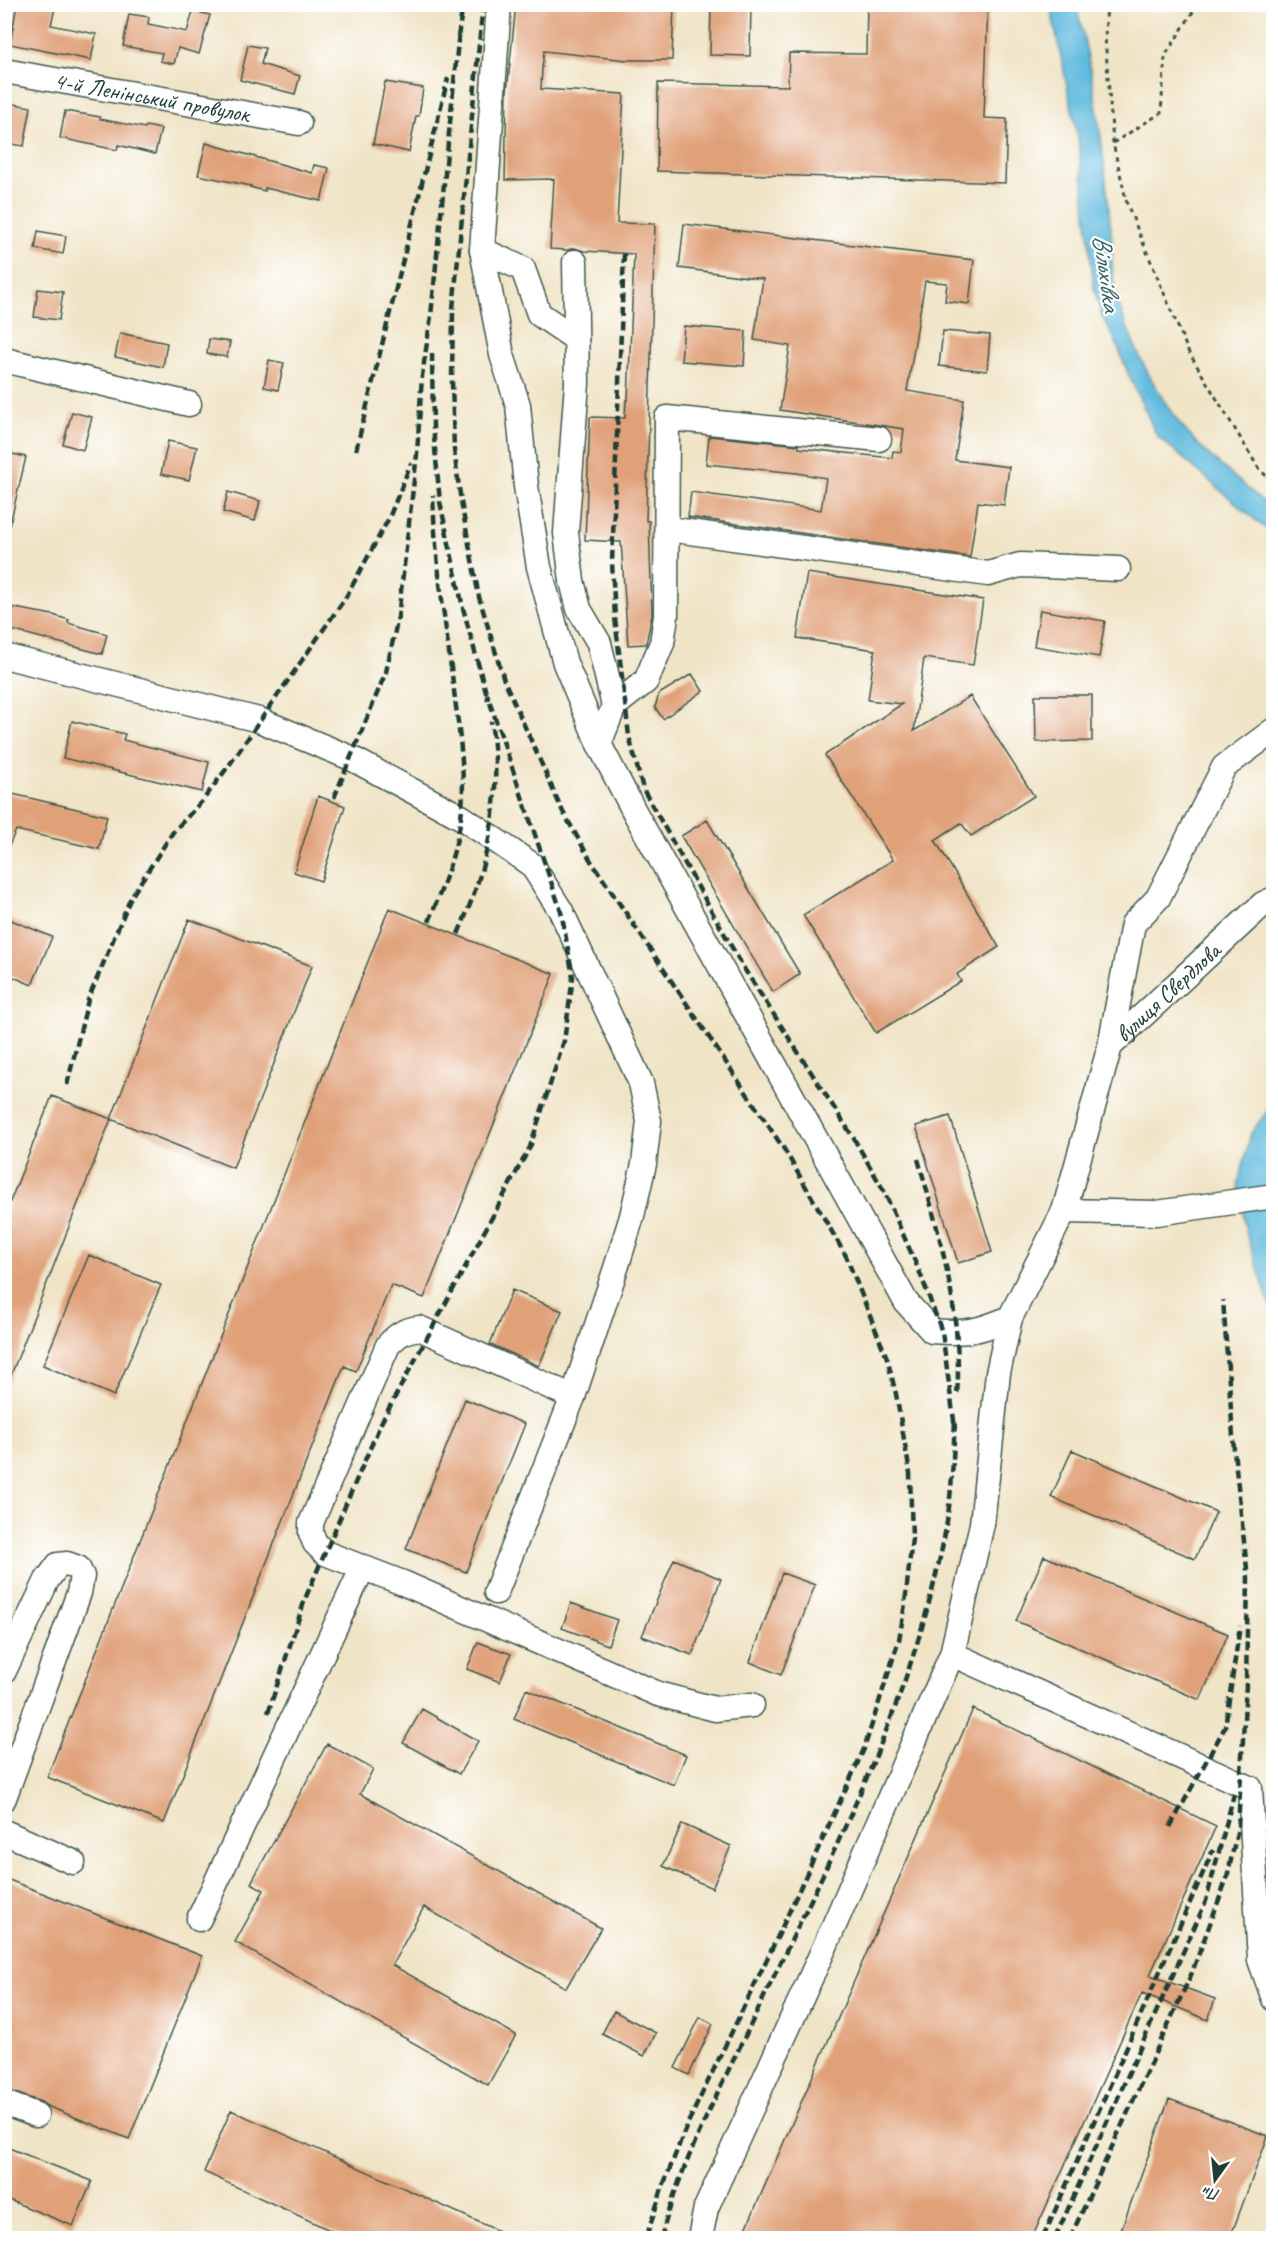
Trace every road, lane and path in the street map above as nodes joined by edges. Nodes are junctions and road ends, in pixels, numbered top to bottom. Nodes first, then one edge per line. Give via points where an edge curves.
1 (499, 4) edge
2 (1107, 4) edge
3 (1198, 4) edge
4 (4, 71) edge
5 (299, 123) dead end
6 (1113, 143) junction
7 (482, 250) junction
8 (575, 262) dead end
9 (576, 339) junction
10 (4, 360) edge
11 (189, 404) dead end
12 (879, 439) dead end
13 (1274, 483) edge
14 (668, 529) junction
15 (1118, 569) dead end
16 (4, 656) edge
17 (614, 706) junction
18 (1274, 730) edge
19 (599, 744) junction
20 (1147, 887) dead end
21 (1274, 899) edge
22 (1133, 924) junction
23 (1110, 1046) junction
24 (1274, 1196) edge
25 (1064, 1211) junction
26 (1010, 1318) junction
27 (573, 1397) junction
28 (363, 1567) junction
29 (496, 1592) dead end
30 (952, 1654) junction
31 (4, 1671) edge
32 (752, 1705) dead end
33 (4, 1798) edge
34 (4, 1833) edge
35 (73, 1862) dead end
36 (199, 1919) dead end
37 (1274, 1999) edge
38 (4, 2103) edge
39 (36, 2115) dead end
40 (700, 2238) edge

1 - 7 street
2 - 6 path via 1105,37
3 - 6 path via 1165,56 1161,113
4 - 5 street, 4-й Ленінський провулок
6 - 13 path via 1127,204 1188,351 1259,470
7 - 9 street via 523,269 539,314
7 - 19 street via 502,356 518,405 539,567 565,663
8 - 9 street
9 - 17 street via 576,406 566,534 579,609 599,643
10 - 11 street
12 - 14 street via 667,418
14 - 15 street via 988,574 1020,565
14 - 17 street via 662,643 646,681
16 - 27 street via 259,720 351,758 461,818 532,865 561,911 641,1083 649,1121 632,1216
17 - 19 street
18 - 22 street via 1224,767 1158,898
19 - 26 street via 906,1302 932,1331 981,1330
20 - 22 street
21 - 23 street, вулиця Свердлова via 1263,904
22 - 23 street
23 - 25 street, вулиця Свердлова
24 - 25 street via 1157,1213
25 - 26 street, вулиця Свердлова
26 - 30 street, вулиця Свердлова via 998,1374 982,1524
27 - 28 street via 419,1328 397,1335 388,1345 311,1523 315,1543 325,1553
27 - 29 street
28 - 32 street via 658,1694 715,1709
28 - 36 street
30 - 37 street via 1250,1788 1260,1960
30 - 40 street, вулиця Свердлова via 706,2208
31 - 33 street via 47,1580 58,1565 78,1568 82,1576 79,1593
34 - 35 street
38 - 39 street

